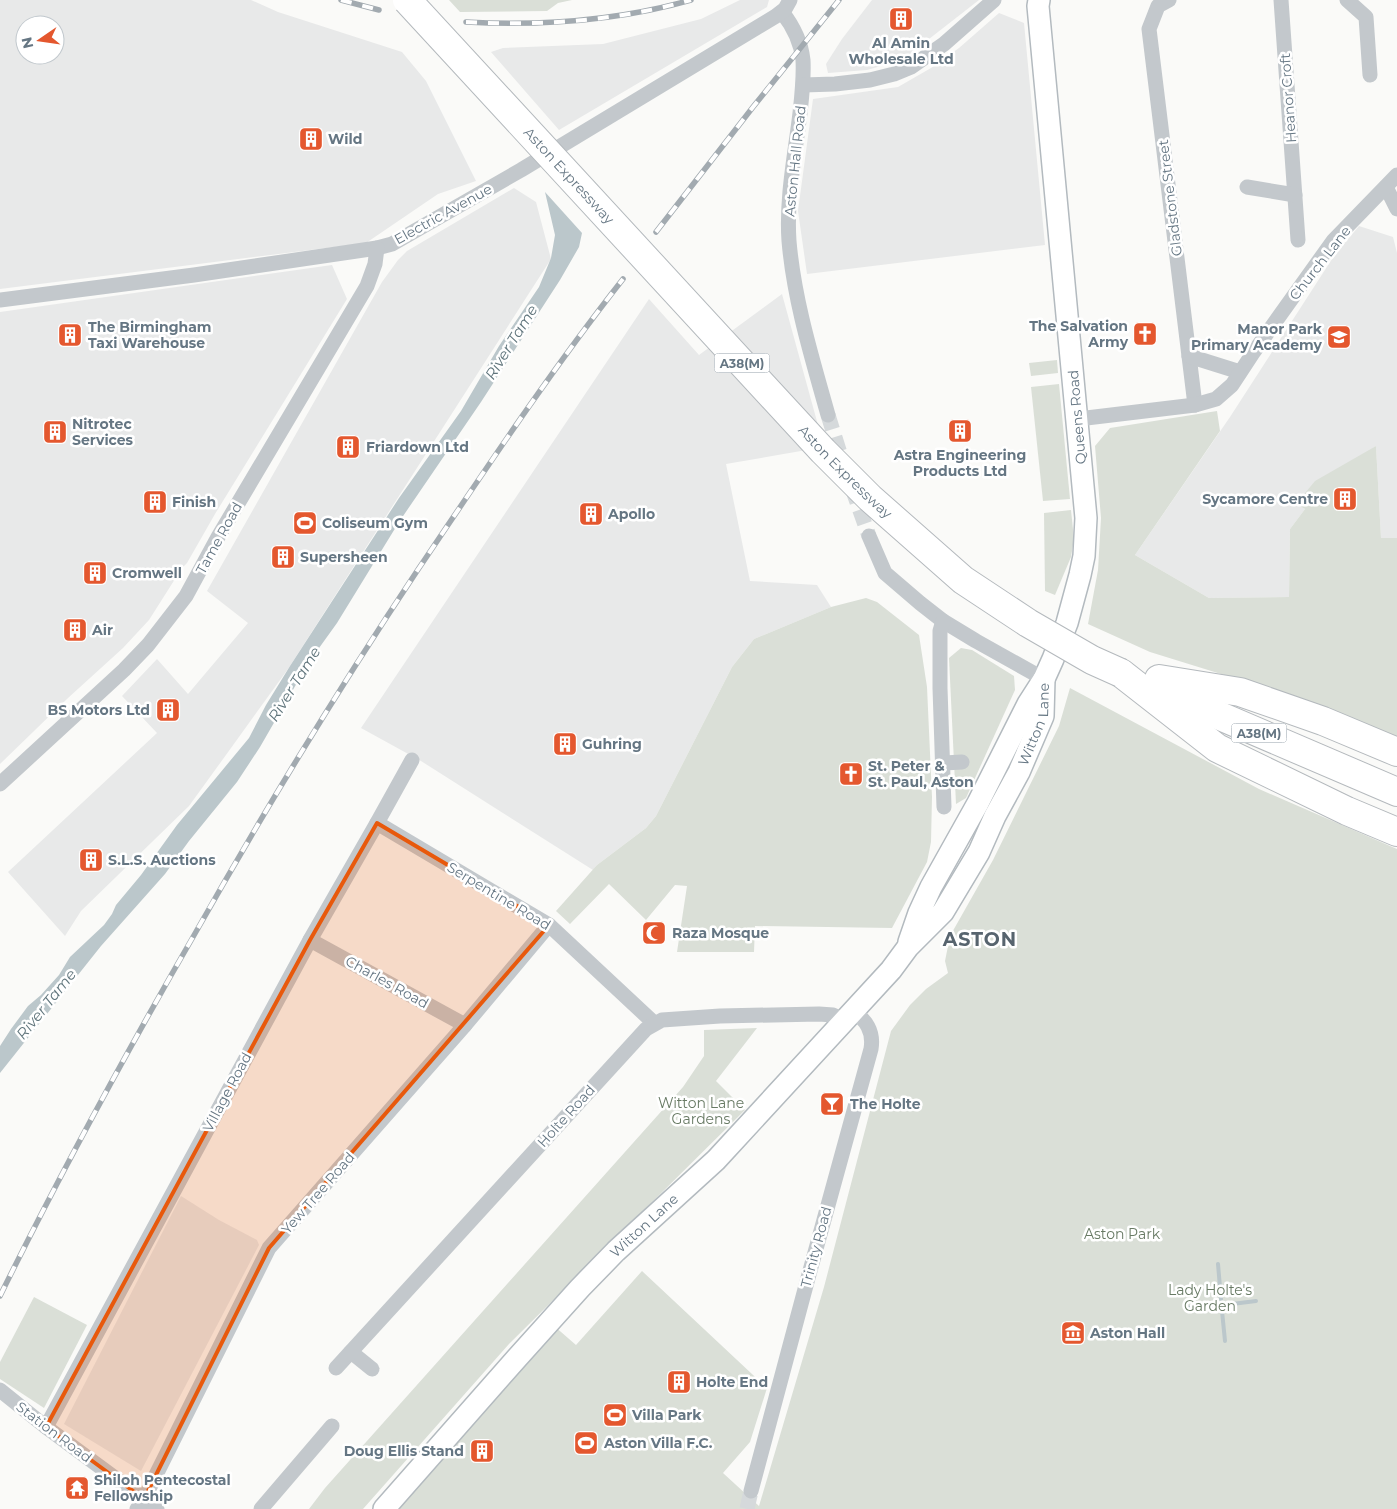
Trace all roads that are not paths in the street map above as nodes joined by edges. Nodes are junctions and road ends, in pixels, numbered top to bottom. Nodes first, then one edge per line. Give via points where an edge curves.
1 (407, 0) edge
2 (994, 0) edge
3 (1169, 0) edge
4 (1281, 0) edge
5 (1347, 0) edge
6 (1037, 2) edge
7 (786, 6) edge
8 (1370, 75) dead end
9 (803, 85) junction
10 (1397, 175) edge
11 (1247, 187) dead end
12 (1386, 187) junction
13 (1295, 195) junction
14 (1397, 209) edge
15 (1298, 240) dead end
16 (377, 248) junction
17 (0, 300) edge
18 (1189, 356) junction
19 (1240, 372) junction
20 (1194, 405) junction
21 (828, 415) tunnel mouth
22 (1078, 419) junction
23 (868, 536) tunnel mouth
24 (943, 621) junction
25 (1121, 674) junction
26 (1044, 679) junction
27 (1397, 752) edge
28 (412, 760) dead end
29 (962, 762) dead end
30 (944, 763) junction
31 (0, 784) edge
32 (1397, 792) edge
33 (944, 807) dead end
34 (377, 823) junction
35 (1397, 832) edge
36 (549, 924) junction
37 (310, 940) junction
38 (848, 1015) junction
39 (654, 1023) junction
40 (465, 1025) junction
41 (351, 1352) junction
42 (336, 1368) dead end
43 (372, 1369) dead end
44 (0, 1390) edge
45 (332, 1426) dead end
46 (46, 1427) junction
47 (751, 1491) tunnel mouth
48 (140, 1504) edge
49 (157, 1509) edge
50 (261, 1509) edge
51 (384, 1509) edge

1 - 25 highway, Aston Expressway / A38(M), bridge via 822,451 870,498 963,580 1028,623
2 - 9 street via 944,44 911,67 870,80
3 - 18 street, Gladstone Street via 1158,6 1150,29
4 - 13 street, Heanor Croft
5 - 8 street via 1366,17
6 - 22 main road, Queens Road
7 - 9 street, Aston Hall Road via 802,60
7 - 16 street, Electric Avenue via 505,179 398,241
9 - 21 street, Aston Hall Road via 788,209 789,240 808,345
10 - 12 street, Church Lane
11 - 13 street
12 - 14 street
12 - 19 street, Church Lane via 1333,241
13 - 15 street, Heanor Croft
16 - 17 street, Electric Avenue via 194,276
16 - 31 street, Tame Road via 367,286 186,596 124,670
18 - 19 street
18 - 20 street, Gladstone Street
19 - 20 street, Church Lane via 1232,385 1216,399
20 - 22 street, Church Lane
22 - 26 main road, Queens Road via 1086,518 1084,556 1067,623
23 - 24 street via 886,573
24 - 26 street
24 - 30 street via 940,632 940,688
25 - 27 highway via 1240,692 1323,721
25 - 32 highway, Aston Expressway / A38(M)
25 - 35 highway via 1217,748
26 - 38 main road, Witton Lane via 931,887 908,947
28 - 34 street, Village Road
29 - 30 street
30 - 33 street
34 - 36 street, Serpentine Road
34 - 37 street, Village Road
36 - 39 street, Serpentine Road
36 - 40 street, Yew Tree Road
37 - 40 street, Charles Road
37 - 46 street, Village Road
38 - 39 street via 720,1016
38 - 47 street, Trinity Road via 864,1019 870,1028 871,1049
38 - 51 main road, Witton Lane via 716,1160 580,1288
39 - 41 street, Holte Road
40 - 48 street, Yew Tree Road via 269,1248
41 - 42 street, Holte Road
41 - 43 street
44 - 46 street, Station Road
45 - 50 street
46 - 48 street, Station Road
48 - 49 street, Station Road

